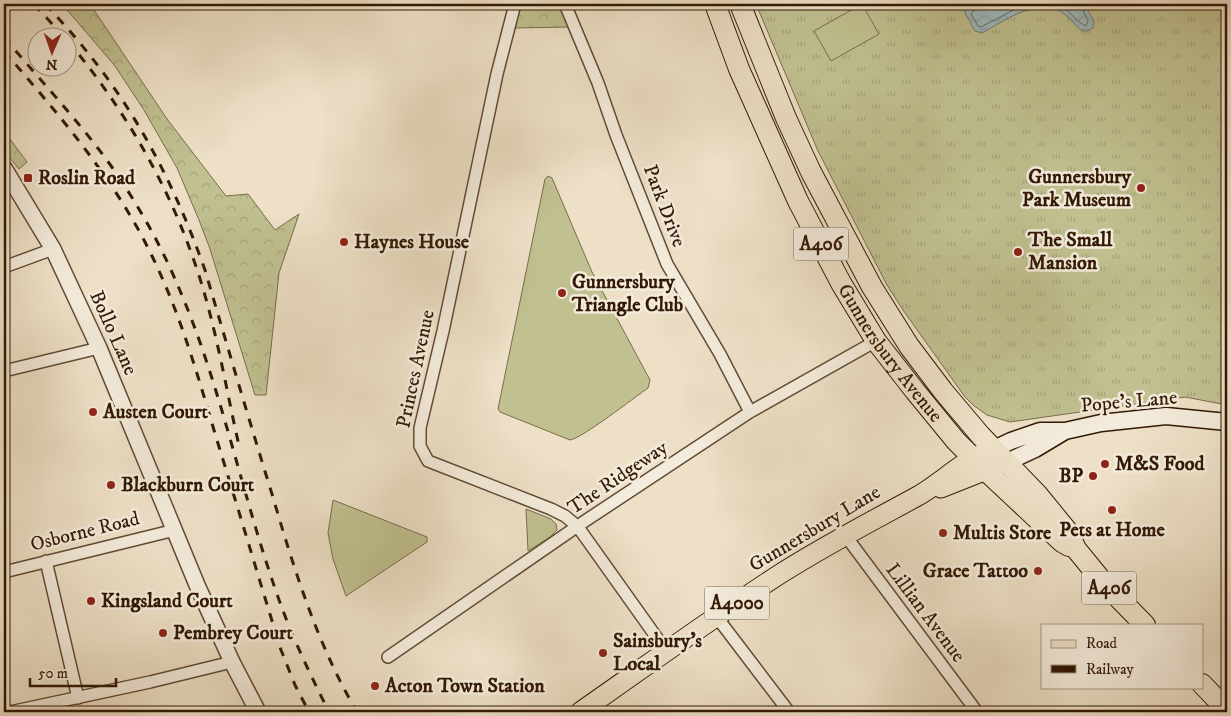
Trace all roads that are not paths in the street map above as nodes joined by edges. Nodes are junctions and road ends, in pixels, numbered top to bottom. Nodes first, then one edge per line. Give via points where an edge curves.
1 (515, 4) edge
2 (565, 4) edge
3 (715, 4) edge
4 (740, 4) edge
5 (4, 168) edge
6 (53, 249) junction
7 (4, 268) edge
8 (876, 341) junction
9 (99, 348) junction
10 (4, 371) edge
11 (750, 412) junction
12 (1227, 422) edge
13 (1000, 455) junction
14 (979, 464) junction
15 (578, 528) junction
16 (175, 530) junction
17 (845, 535) junction
18 (1076, 550) junction
19 (46, 562) junction
20 (4, 572) edge
21 (718, 616) junction
22 (1144, 624) edge
23 (667, 652) junction
24 (388, 657) dead end
25 (232, 662) junction
26 (1204, 686) edge
27 (78, 698) junction
28 (1227, 710) edge
29 (10, 712) edge
30 (258, 712) edge
31 (580, 712) edge
32 (789, 712) edge
33 (977, 712) edge

1 - 15 street, Princes Avenue via 420,428 420,446 428,460 551,509
2 - 11 street, Park Drive via 667,264
3 - 8 highway, Gunnersbury Avenue / A406 via 739,70 798,201
4 - 13 highway, Gunnersbury Avenue / A406 via 811,172 872,287 943,391
5 - 6 street, Bollo Lane
6 - 7 street
6 - 9 street, Bollo Lane
8 - 11 street, The Ridgeway
8 - 14 highway, Gunnersbury Avenue / A406 via 920,398
9 - 10 street
9 - 16 street, Bollo Lane
11 - 15 street, The Ridgeway
12 - 13 main road, Pope's Lane via 1166,416 1101,423 1065,431 1040,431 1011,441
13 - 14 main road, Gunnersbury Lane / A4000
13 - 18 highway, Gunnersbury Avenue / A406 via 1069,533
14 - 17 main road, Gunnersbury Lane / A4000
14 - 18 highway, Gunnersbury Avenue / A406 via 1062,542
15 - 23 street, Princes Avenue
15 - 24 street, The Ridgeway
16 - 19 street, Osborne Road
16 - 25 street, Bollo Lane
17 - 21 main road, Gunnersbury Lane / A4000
17 - 33 street, Lillian Avenue
18 - 22 highway, Gunnersbury Avenue / A406
19 - 20 street, Osborne Road
19 - 27 street
21 - 23 main road, Gunnersbury Lane / A4000
21 - 32 street
23 - 31 main road, Gunnersbury Lane / A4000
25 - 27 street
25 - 30 street, Bollo Lane
26 - 28 highway
27 - 29 street

